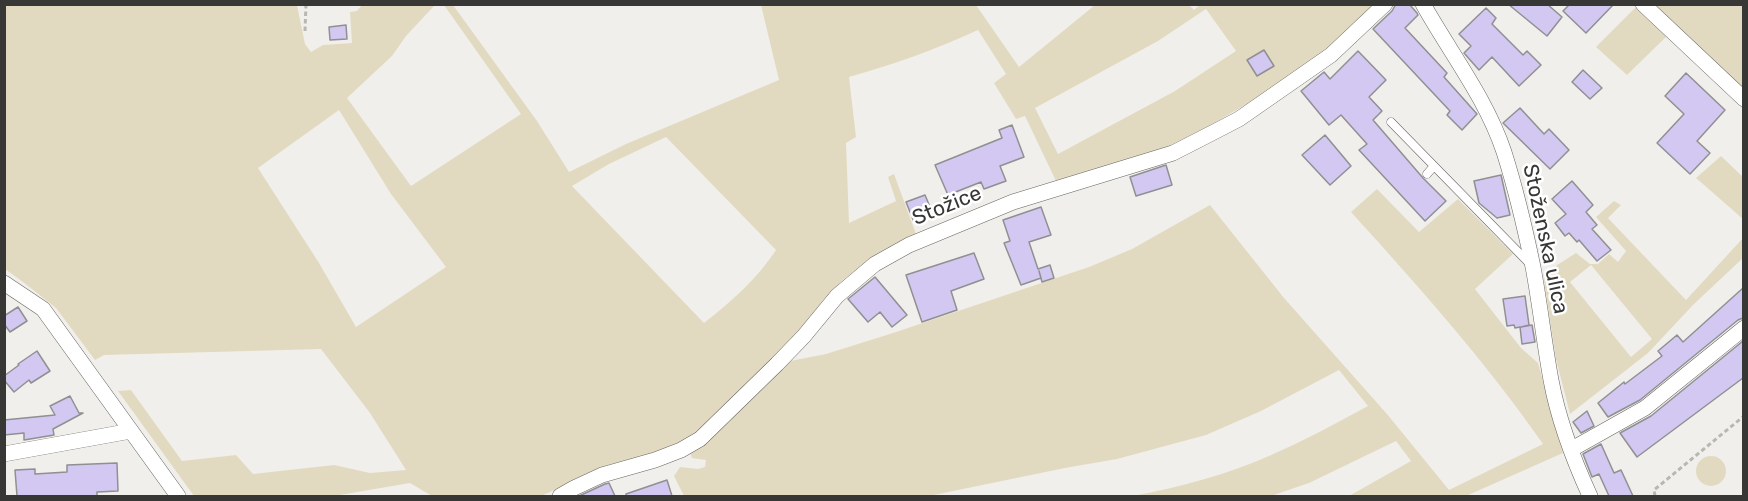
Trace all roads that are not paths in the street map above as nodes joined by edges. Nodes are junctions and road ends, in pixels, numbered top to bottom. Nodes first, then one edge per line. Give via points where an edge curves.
1 (1385, 4) edge
2 (1423, 4) edge
3 (1642, 4) edge
4 (1743, 99) edge
5 (1390, 122) dead end
6 (1434, 166) junction
7 (1427, 174) dead end
8 (1533, 267) junction
9 (4, 283) edge
10 (1743, 328) edge
11 (131, 431) junction
12 (1572, 449) junction
13 (4, 454) edge
14 (178, 496) edge
15 (560, 496) edge
16 (1590, 496) edge

1 - 15 street, Stožice via 1331,55 1239,119 1173,153 1014,202 917,241 875,264 837,296 804,336 700,439 655,460 602,475
2 - 8 street, Stoženska ulica via 1488,112 1520,208
3 - 4 street
5 - 6 lane
6 - 7 lane
6 - 8 lane
8 - 12 street, Stoženska ulica via 1551,382
9 - 11 street via 42,309
10 - 12 street via 1645,408
11 - 13 street
11 - 14 street
12 - 16 street, Stoženska ulica

